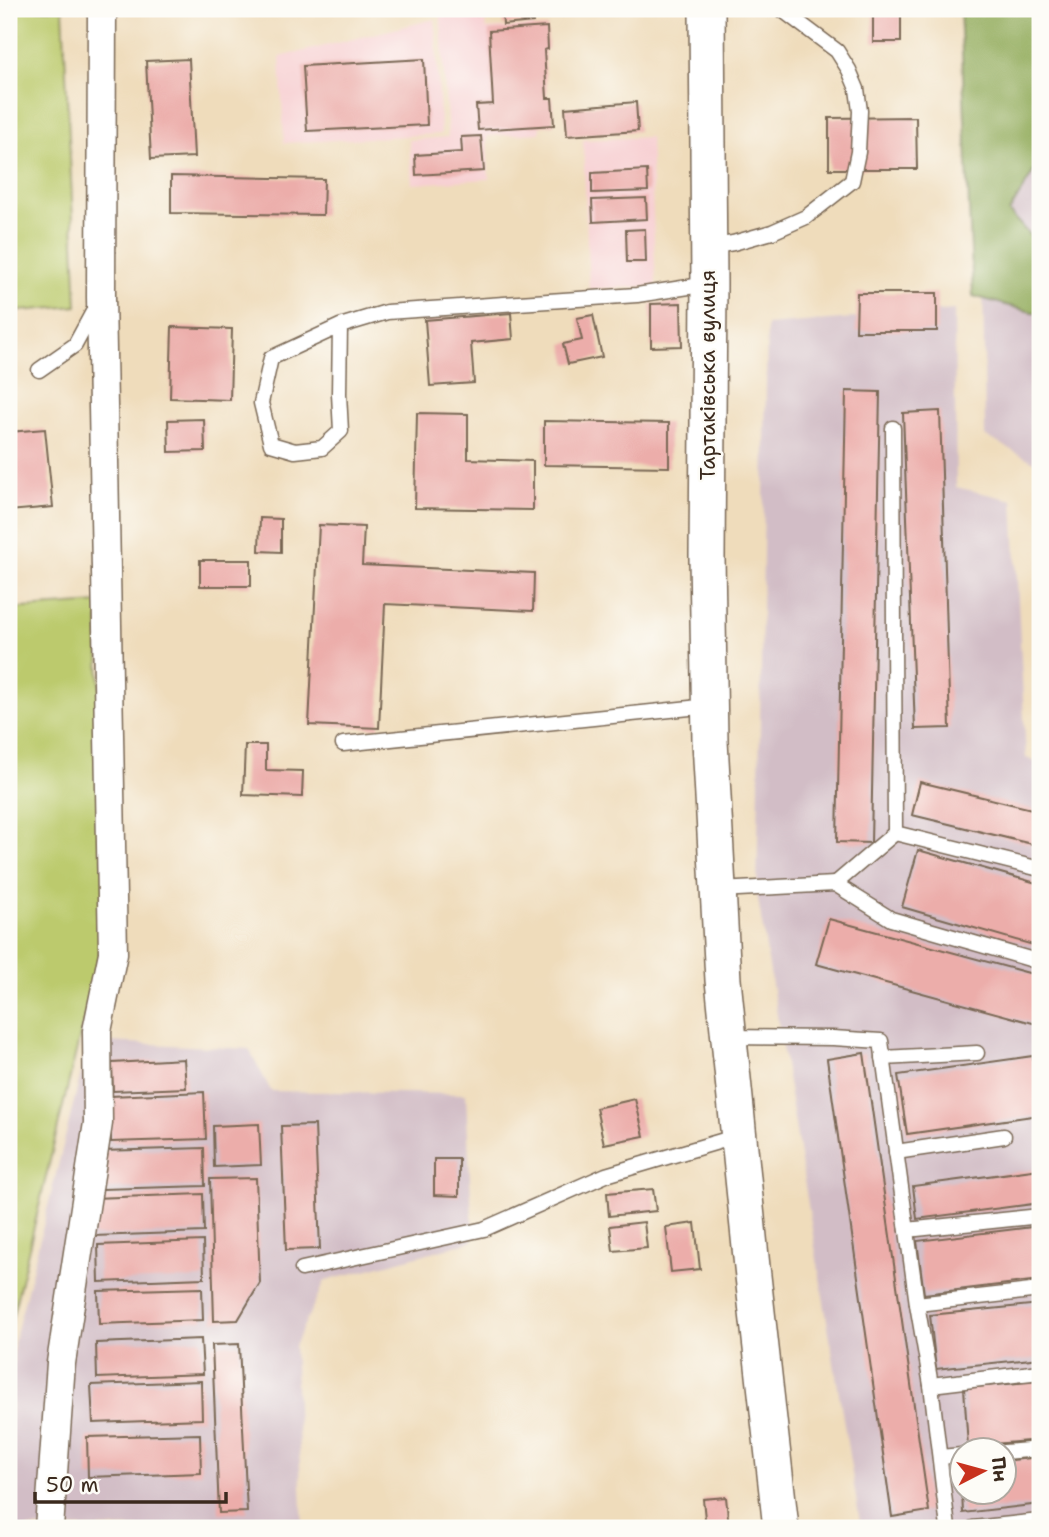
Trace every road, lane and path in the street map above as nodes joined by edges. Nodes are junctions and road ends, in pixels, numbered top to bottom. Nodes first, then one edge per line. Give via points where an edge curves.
1 (102, 9) edge
2 (707, 9) edge
3 (781, 9) edge
4 (709, 247) junction
5 (709, 284) junction
6 (101, 297) junction
7 (340, 326) junction
8 (39, 370) dead end
9 (893, 428) dead end
10 (709, 706) junction
11 (343, 744) dead end
12 (895, 833) junction
13 (1040, 869) edge
14 (835, 884) junction
15 (718, 890) junction
16 (1040, 962) edge
17 (728, 1037) junction
18 (977, 1053) dead end
19 (883, 1058) junction
20 (738, 1136) junction
21 (1004, 1136) dead end
22 (896, 1152) junction
23 (1040, 1216) edge
24 (907, 1230) junction
25 (302, 1269) dead end
26 (1040, 1290) edge
27 (917, 1304) junction
28 (1040, 1372) edge
29 (930, 1385) junction
30 (1040, 1449) edge
31 (1018, 1451) edge
32 (948, 1456) edge
33 (940, 1457) junction
34 (1040, 1521) edge
35 (50, 1528) edge
36 (781, 1528) edge
37 (948, 1528) edge
38 (973, 1528) edge

1 - 6 street
2 - 4 street, Тартаківська вулиця
3 - 4 lane via 836,51 857,89 858,152 852,181 806,217 772,232
4 - 5 street, Тартаківська вулиця
5 - 7 lane via 637,295 387,312
5 - 10 street, Тартаківська вулиця
6 - 8 lane via 75,345
6 - 35 street via 113,953 97,1031 98,1123 61,1363
7 - 7 lane via 271,358 261,403 271,444 295,451 322,448 341,431
9 - 12 lane
10 - 11 lane
10 - 15 street, Тартаківська вулиця
12 - 13 lane
12 - 14 lane
14 - 15 lane
14 - 16 lane via 891,919
15 - 17 street, Тартаківська вулиця
17 - 19 lane via 881,1041
17 - 20 street, Тартаківська вулиця
18 - 19 lane
19 - 22 lane
20 - 25 lane via 606,1175 484,1229
20 - 36 street, Тартаківська вулиця
21 - 22 lane
22 - 24 lane
23 - 24 lane
24 - 27 lane
26 - 27 lane
27 - 29 lane
28 - 29 lane
29 - 33 lane
30 - 31 lane
32 - 33 lane
33 - 37 lane
34 - 38 lane

